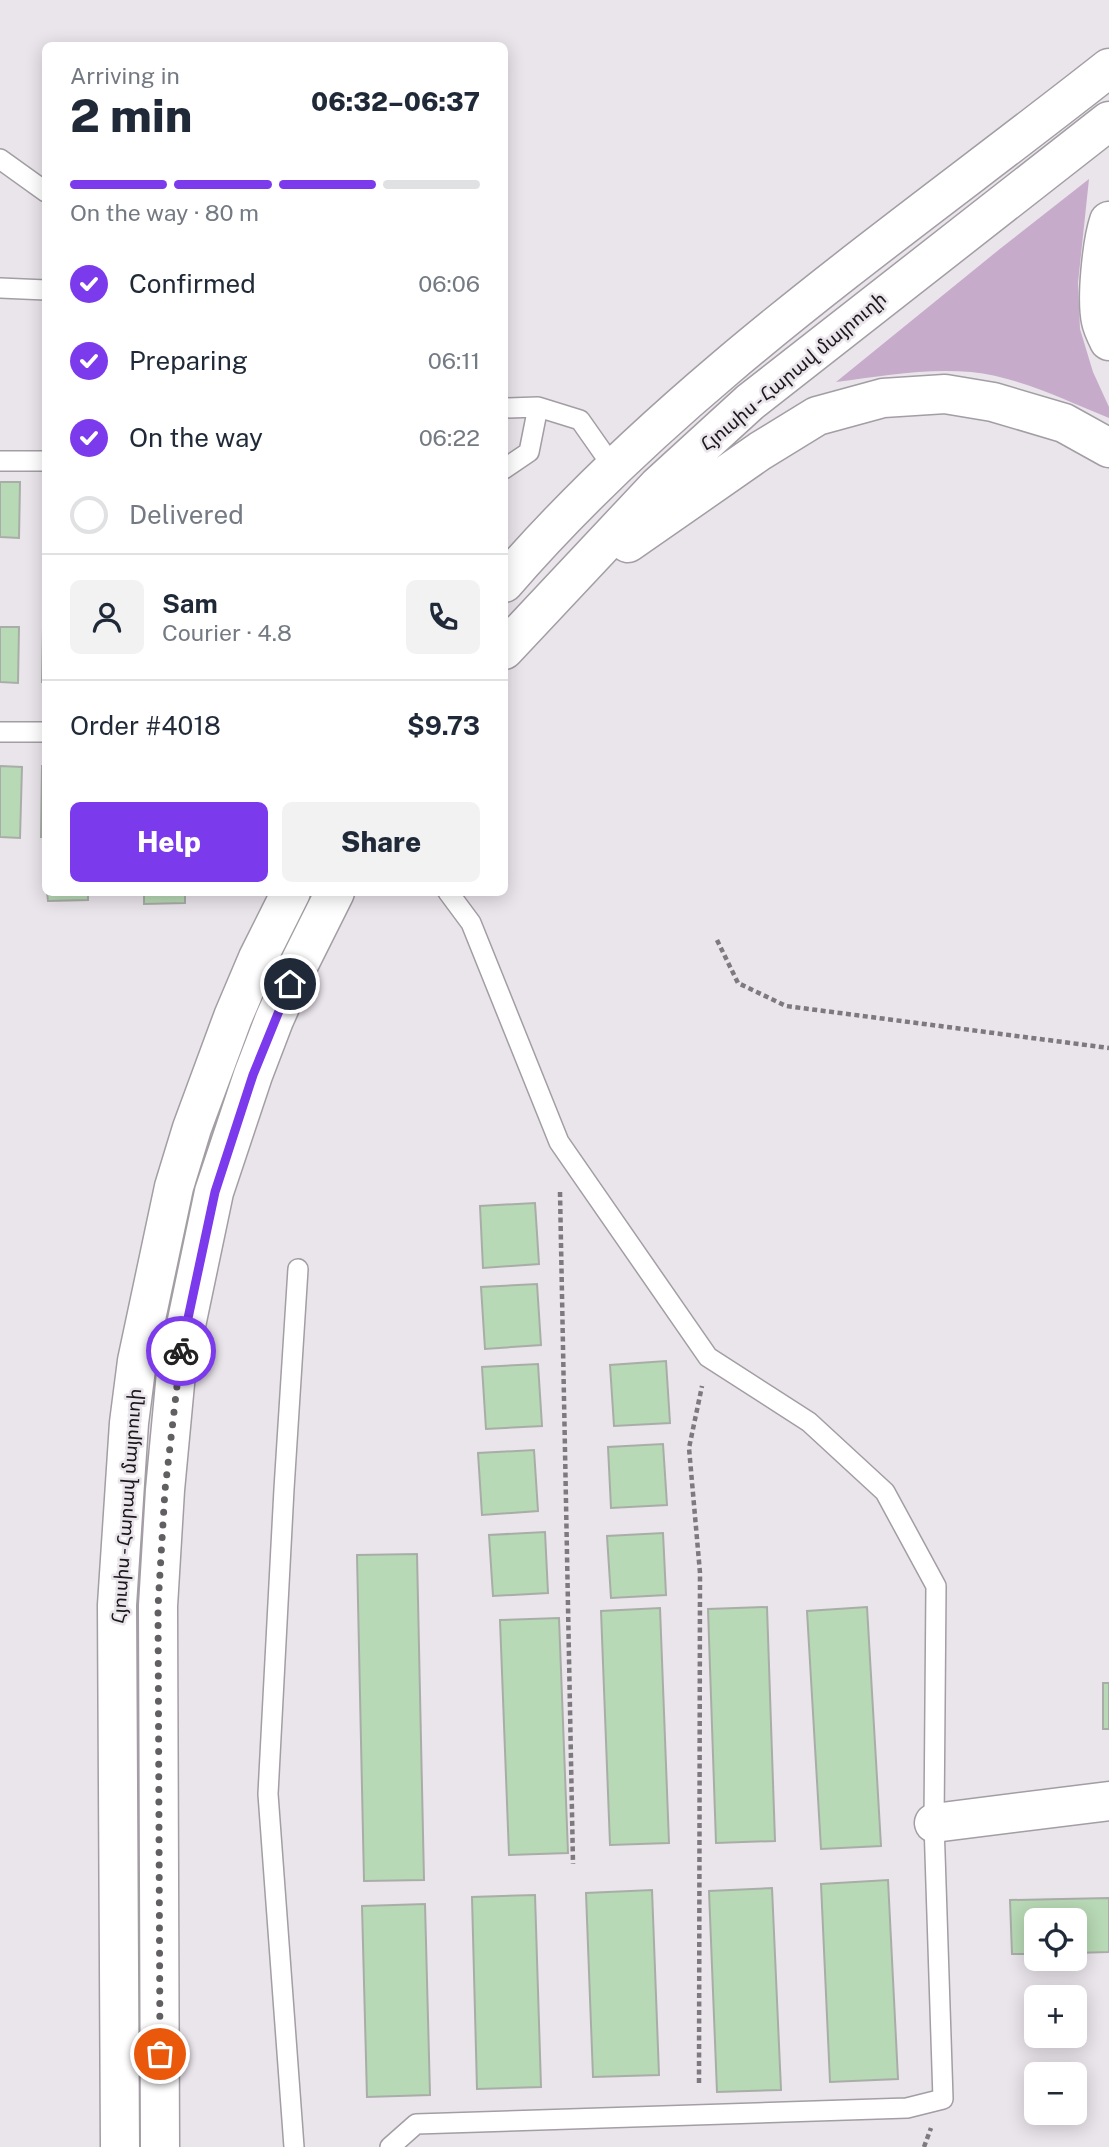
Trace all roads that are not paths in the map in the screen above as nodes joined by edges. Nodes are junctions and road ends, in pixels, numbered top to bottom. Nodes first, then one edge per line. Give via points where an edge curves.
1 (1109, 68) edge
2 (1109, 121) edge
3 (0, 159) edge
4 (42, 189) edge
5 (1109, 221) edge
6 (0, 288) edge
7 (42, 290) edge
8 (1109, 341) edge
9 (538, 407) junction
10 (508, 408) edge
11 (1109, 448) edge
12 (0, 461) edge
13 (42, 461) edge
14 (508, 465) edge
15 (613, 467) junction
16 (508, 579) edge
17 (558, 593) junction
18 (508, 646) edge
19 (0, 732) edge
20 (42, 732) edge
21 (289, 896) edge
22 (333, 896) edge
23 (451, 896) edge
24 (298, 1269) dead end
25 (1109, 1801) edge
26 (934, 1823) junction
27 (160, 1959) junction
28 (118, 1963) junction
29 (120, 2147) edge
30 (160, 2147) edge
31 (294, 2147) edge
32 (390, 2147) edge

1 - 15 main road via 794,313
2 - 17 main road, Հյուսիս - Հարավ մայրուղի via 750,402 658,486
3 - 4 lane
5 - 8 main road via 1103,237 1100,320
6 - 7 lane
9 - 10 lane
9 - 14 lane via 529,452
9 - 15 lane via 580,420
11 - 17 main road via 1064,423 993,402 945,394 883,398 817,416 696,494
12 - 13 lane
15 - 16 main road
17 - 18 main road, Հյուսիս - Հարավ մայրուղի
19 - 20 lane
21 - 28 main road, Հյուսիս - Հարավ մայրուղի via 233,1017 192,1128 174,1187 137,1361 117,1605
22 - 27 main road, Հյուսիս - Հարավ մայրուղի via 274,1020 249,1088 215,1192 176,1373 158,1606
23 - 26 lane via 471,923 559,1142 708,1357 809,1422 885,1492 936,1586
24 - 31 lane via 268,1794
25 - 26 main road
26 - 32 lane via 943,2098 907,2108 416,2124
27 - 28 main road
27 - 30 main road, Հյուսիս - Հարավ մայրուղի
28 - 29 main road, Հյուսիս - Հարավ մայրուղի

